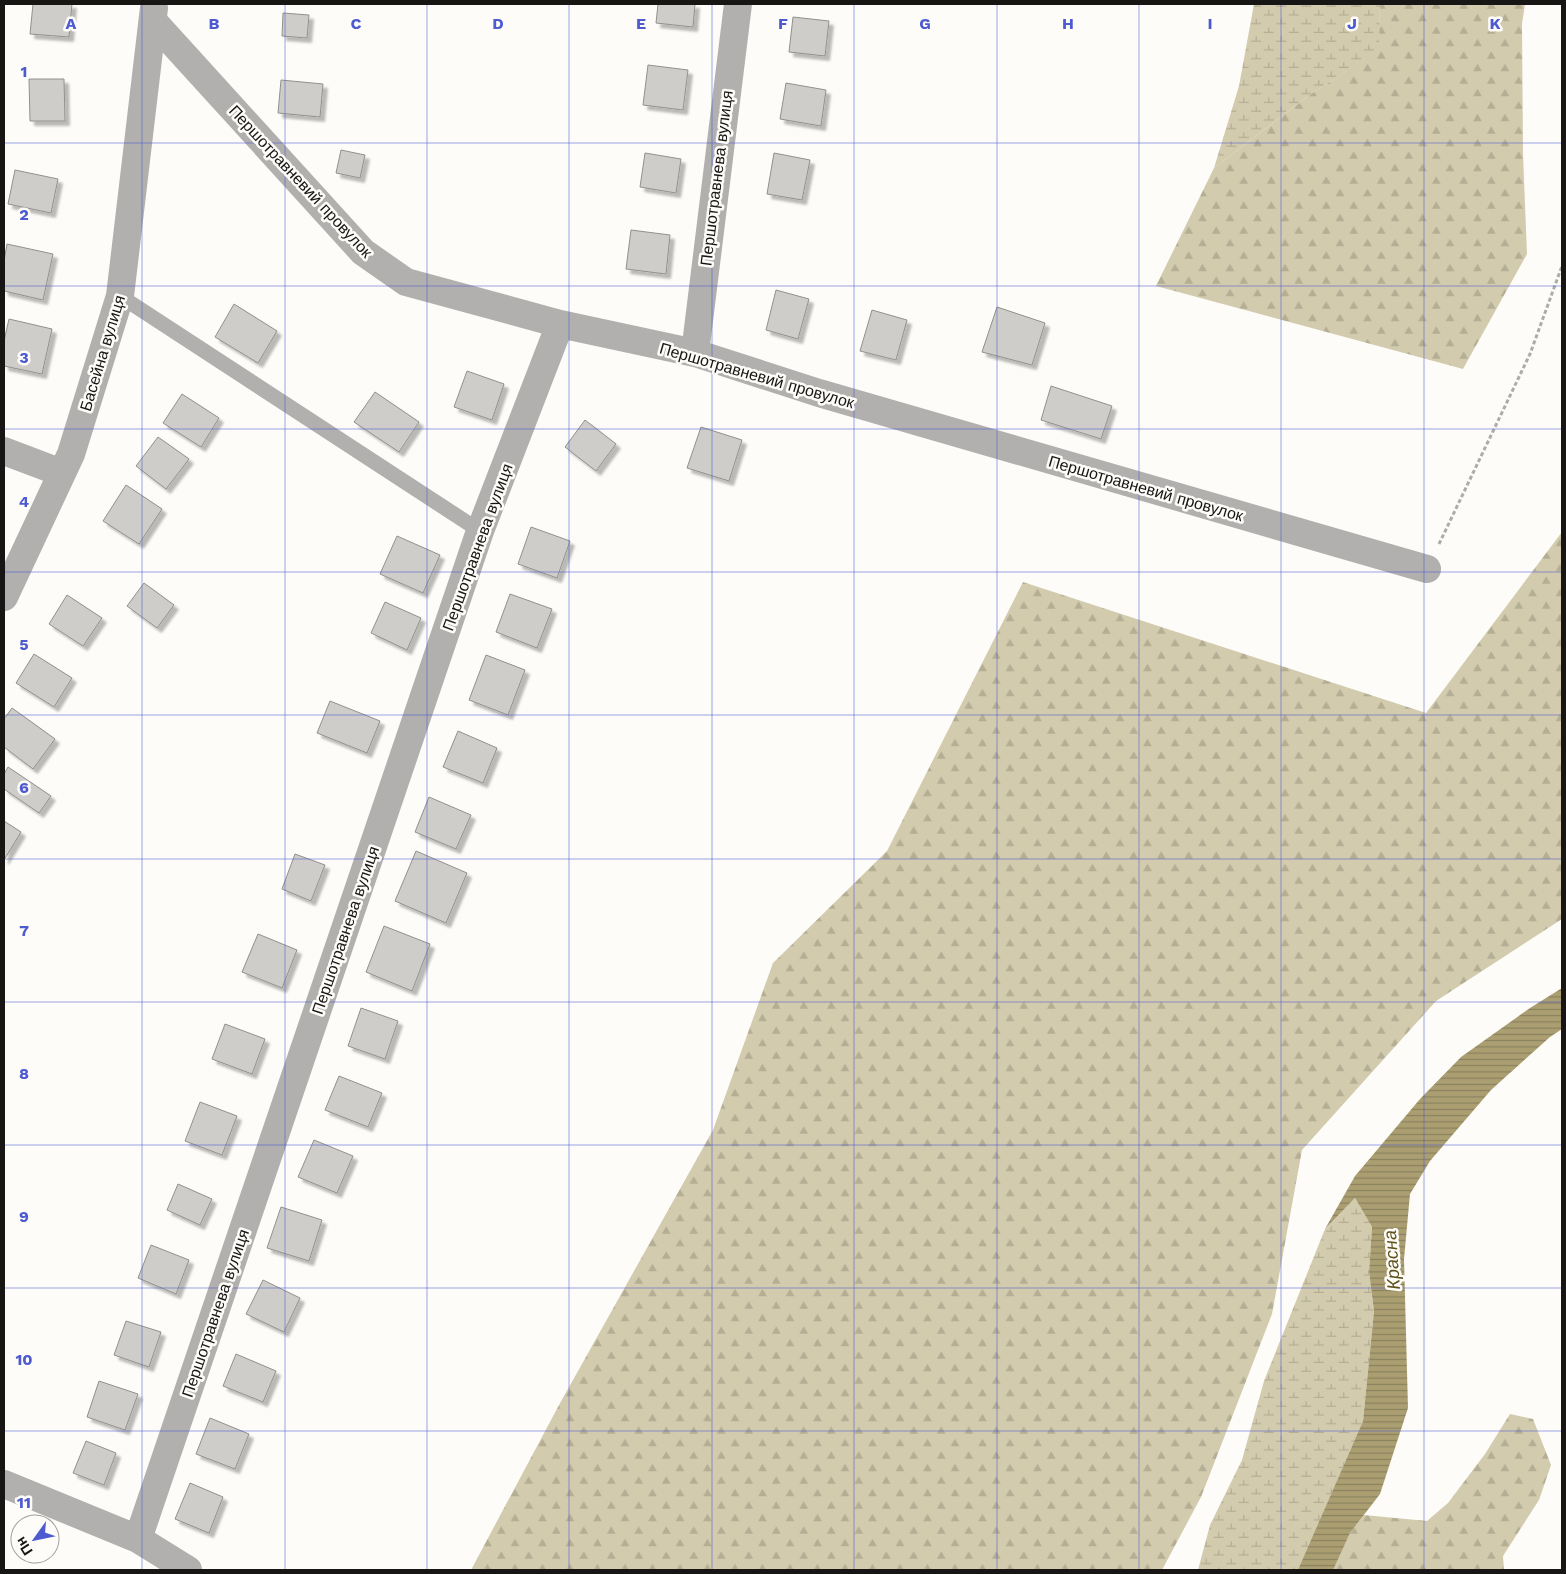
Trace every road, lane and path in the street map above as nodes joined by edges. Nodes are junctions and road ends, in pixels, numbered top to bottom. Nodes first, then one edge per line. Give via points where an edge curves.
1 (738, 4) edge
2 (154, 12) edge
3 (1562, 266) edge
4 (120, 296) junction
5 (560, 324) junction
6 (695, 353) junction
7 (4, 450) edge
8 (62, 473) junction
9 (480, 531) junction
10 (1427, 569) joint
11 (4, 597) edge
12 (4, 1484) edge
13 (138, 1538) junction
14 (188, 1570) edge

1 - 6 street, Першотравнева вулиця
2 - 4 street, Басейна вулиця
2 - 5 street, Першотравневий провулок via 363,252 406,282
3 - 10 path via 1530,354
4 - 8 street, Басейна вулиця
4 - 9 lane
5 - 6 street, Першотравневий провулок
5 - 9 street, Першотравнева вулиця
6 - 10 street, Першотравневий провулок via 819,393
7 - 8 street
8 - 11 street, Басейна вулиця
9 - 13 street, Першотравнева вулиця
12 - 13 street
13 - 14 street

